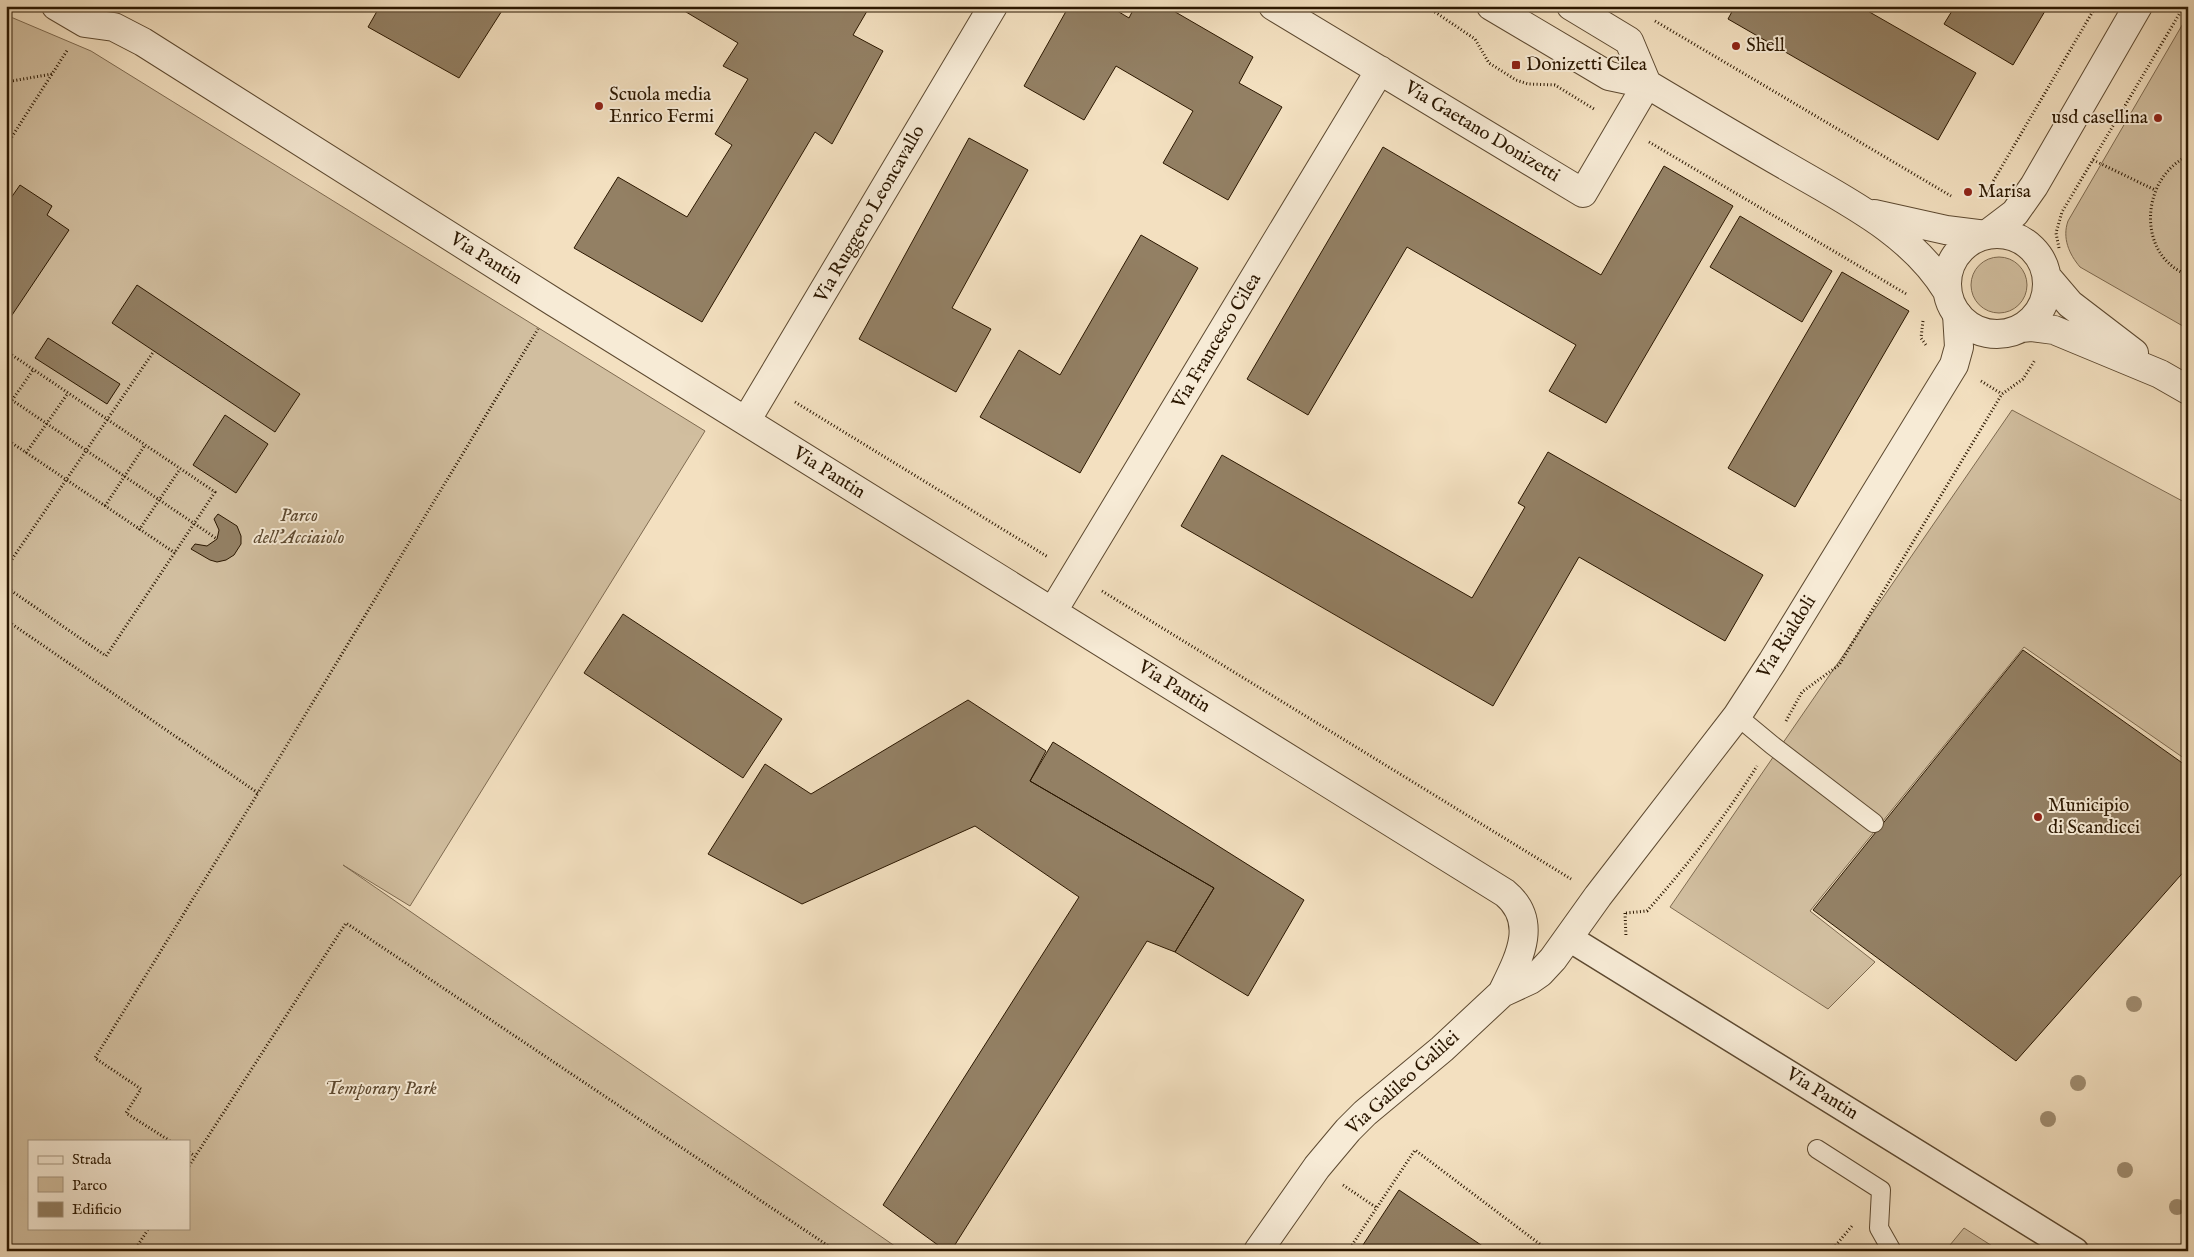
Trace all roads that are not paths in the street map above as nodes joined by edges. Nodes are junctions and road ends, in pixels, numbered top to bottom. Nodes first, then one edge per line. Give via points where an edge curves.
1 (56, 6) edge
2 (993, 6) edge
3 (1273, 6) edge
4 (1491, 6) edge
5 (1571, 6) edge
6 (2138, 6) edge
7 (86, 15) edge
8 (1380, 70) junction
9 (1647, 84) junction
10 (1865, 212) junction
11 (1986, 235) junction
12 (2055, 266) junction
13 (1952, 302) junction
14 (2021, 328) junction
15 (2160, 374) junction
16 (2188, 390) edge
17 (746, 421) junction
18 (1053, 611) junction
19 (1737, 716) junction
20 (1874, 823) dead end
21 (1569, 938) junction
22 (1502, 993) junction
23 (1817, 1149) dead end
24 (1258, 1251) edge
25 (1892, 1251) edge
26 (2075, 1251) edge

1 - 7 street, Via Pantin
2 - 17 street, Via Ruggero Leoncavallo
3 - 8 street, Via Gaetano Donizetti
4 - 9 street via 1609,76
5 - 9 street via 1629,41
6 - 11 street, Via Rialdoli via 2034,186 2015,213
7 - 17 street, Via Pantin via 143,42
8 - 9 street, Via Gaetano Donizetti via 1583,193
8 - 18 street, Via Francesco Cilea
9 - 10 street
10 - 11 street via 1946,230
10 - 13 street via 1916,251 1938,276
11 - 12 street via 2003,234 2020,239 2040,258
11 - 13 street, Via Rialdoli via 1968,243 1956,256 1948,275
12 - 14 street via 2043,304 2036,316
12 - 15 street via 2070,304
13 - 14 street via 1971,327 1990,334
13 - 19 street, Via Rialdoli via 1959,347 1954,364
14 - 15 street via 2054,330
15 - 16 street
17 - 18 street, Via Pantin
18 - 22 street, Via Pantin via 1512,898 1522,916 1522,946
19 - 20 lane
19 - 21 street, Via Rialdoli
21 - 22 street, Via Galileo Galilei via 1540,973
21 - 26 street, Via Pantin
22 - 24 street, Via Galileo Galilei via 1348,1130 1317,1167
23 - 25 lane via 1881,1190 1880,1228

